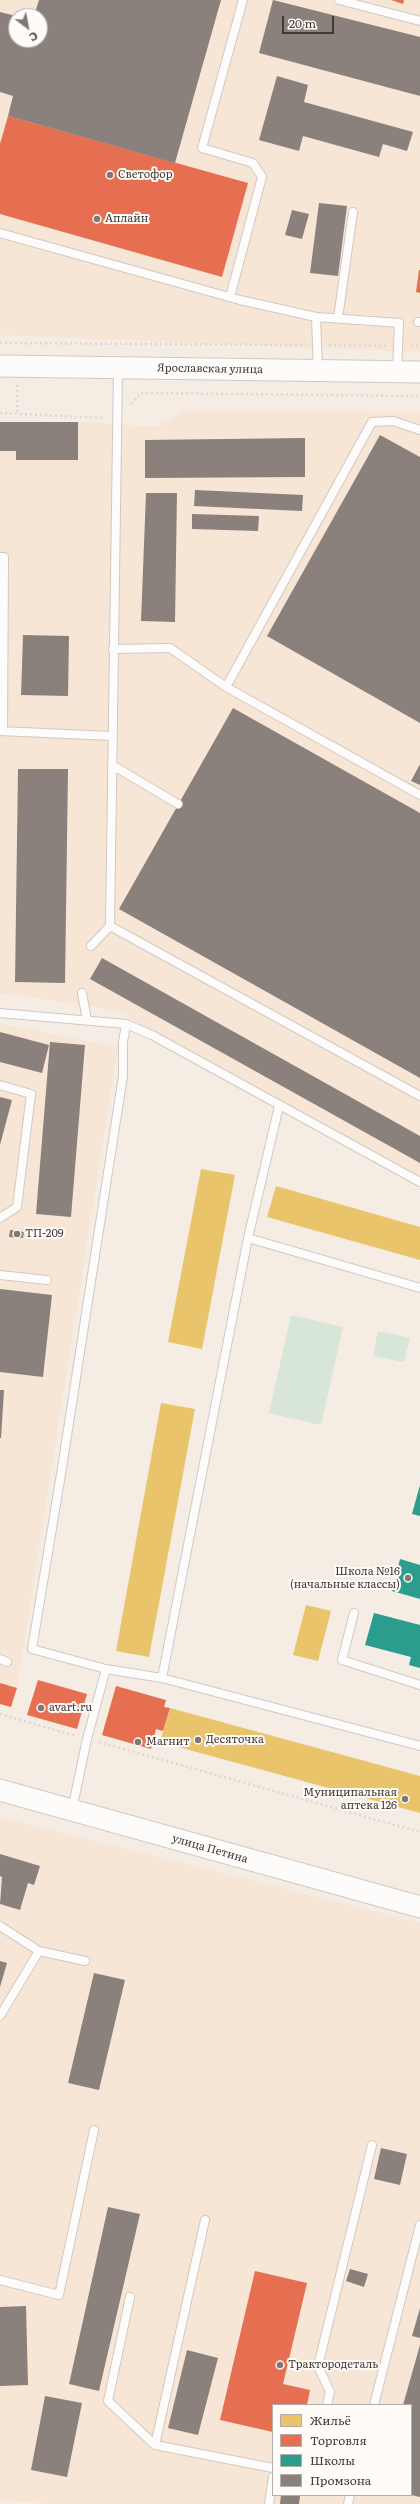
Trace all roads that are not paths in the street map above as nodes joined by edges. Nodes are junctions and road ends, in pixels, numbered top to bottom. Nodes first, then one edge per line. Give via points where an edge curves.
1 (243, 0) edge
2 (340, 0) edge
3 (420, 21) edge
4 (353, 212) dead end
5 (0, 233) edge
6 (230, 297) junction
7 (316, 317) junction
8 (338, 318) junction
9 (0, 366) edge
10 (118, 368) junction
11 (318, 370) junction
12 (397, 372) junction
13 (420, 372) edge
14 (420, 430) edge
15 (0, 557) edge
16 (113, 649) junction
17 (226, 687) junction
18 (2, 731) edge
19 (112, 736) junction
20 (112, 765) junction
21 (420, 795) edge
22 (178, 804) dead end
23 (110, 926) junction
24 (91, 946) dead end
25 (82, 993) dead end
26 (0, 1013) edge
27 (86, 1020) junction
28 (126, 1024) junction
29 (0, 1085) edge
30 (420, 1096) edge
31 (279, 1106) junction
32 (420, 1182) edge
33 (0, 1218) edge
34 (248, 1238) junction
35 (0, 1275) edge
36 (47, 1280) dead end
37 (420, 1288) edge
38 (354, 1613) dead end
39 (106, 1669) junction
40 (162, 1678) junction
41 (420, 1685) edge
42 (420, 1746) edge
43 (0, 1790) edge
44 (72, 1810) junction
45 (420, 1907) edge
46 (0, 1926) edge
47 (40, 1951) junction
48 (85, 1961) dead end
49 (0, 2016) edge
50 (94, 2130) dead end
51 (372, 2145) dead end
52 (205, 2220) dead end
53 (420, 2225) edge
54 (0, 2280) edge
55 (130, 2297) dead end
56 (327, 2404) edge
57 (374, 2404) edge
58 (155, 2445) junction
59 (272, 2468) edge
60 (272, 2484) edge
61 (269, 2504) edge

1 - 6 lane via 202,148 253,163 262,177
2 - 3 lane
4 - 8 lane
5 - 6 lane
6 - 7 lane
7 - 8 lane
7 - 11 lane
8 - 12 lane via 399,322
9 - 10 street, Ярославская улица
10 - 11 street, Ярославская улица
10 - 16 lane
11 - 12 street, Ярославская улица
12 - 13 street, Ярославская улица
14 - 17 lane via 393,421 372,422
15 - 18 lane via 4,557
16 - 17 lane via 170,648
16 - 19 lane
17 - 21 lane
18 - 19 lane
19 - 20 lane
20 - 22 lane
20 - 23 lane
23 - 24 lane
23 - 30 lane
25 - 27 lane
26 - 27 lane
27 - 28 lane
28 - 31 lane via 152,1035
28 - 39 lane via 123,1076 62,1474 32,1649
29 - 33 lane via 31,1094 17,1207
31 - 32 lane
31 - 34 lane
34 - 37 lane
34 - 40 lane
35 - 36 lane
38 - 41 lane via 342,1660
39 - 40 lane
39 - 44 lane via 87,1739
40 - 42 lane
43 - 44 street, улица Петина
44 - 45 street, улица Петина
46 - 47 lane
47 - 48 lane
47 - 49 lane
50 - 54 lane via 59,2295
51 - 56 lane via 318,2366 330,2392
52 - 58 lane
53 - 57 lane
55 - 58 lane via 108,2401
58 - 59 lane
60 - 61 lane

